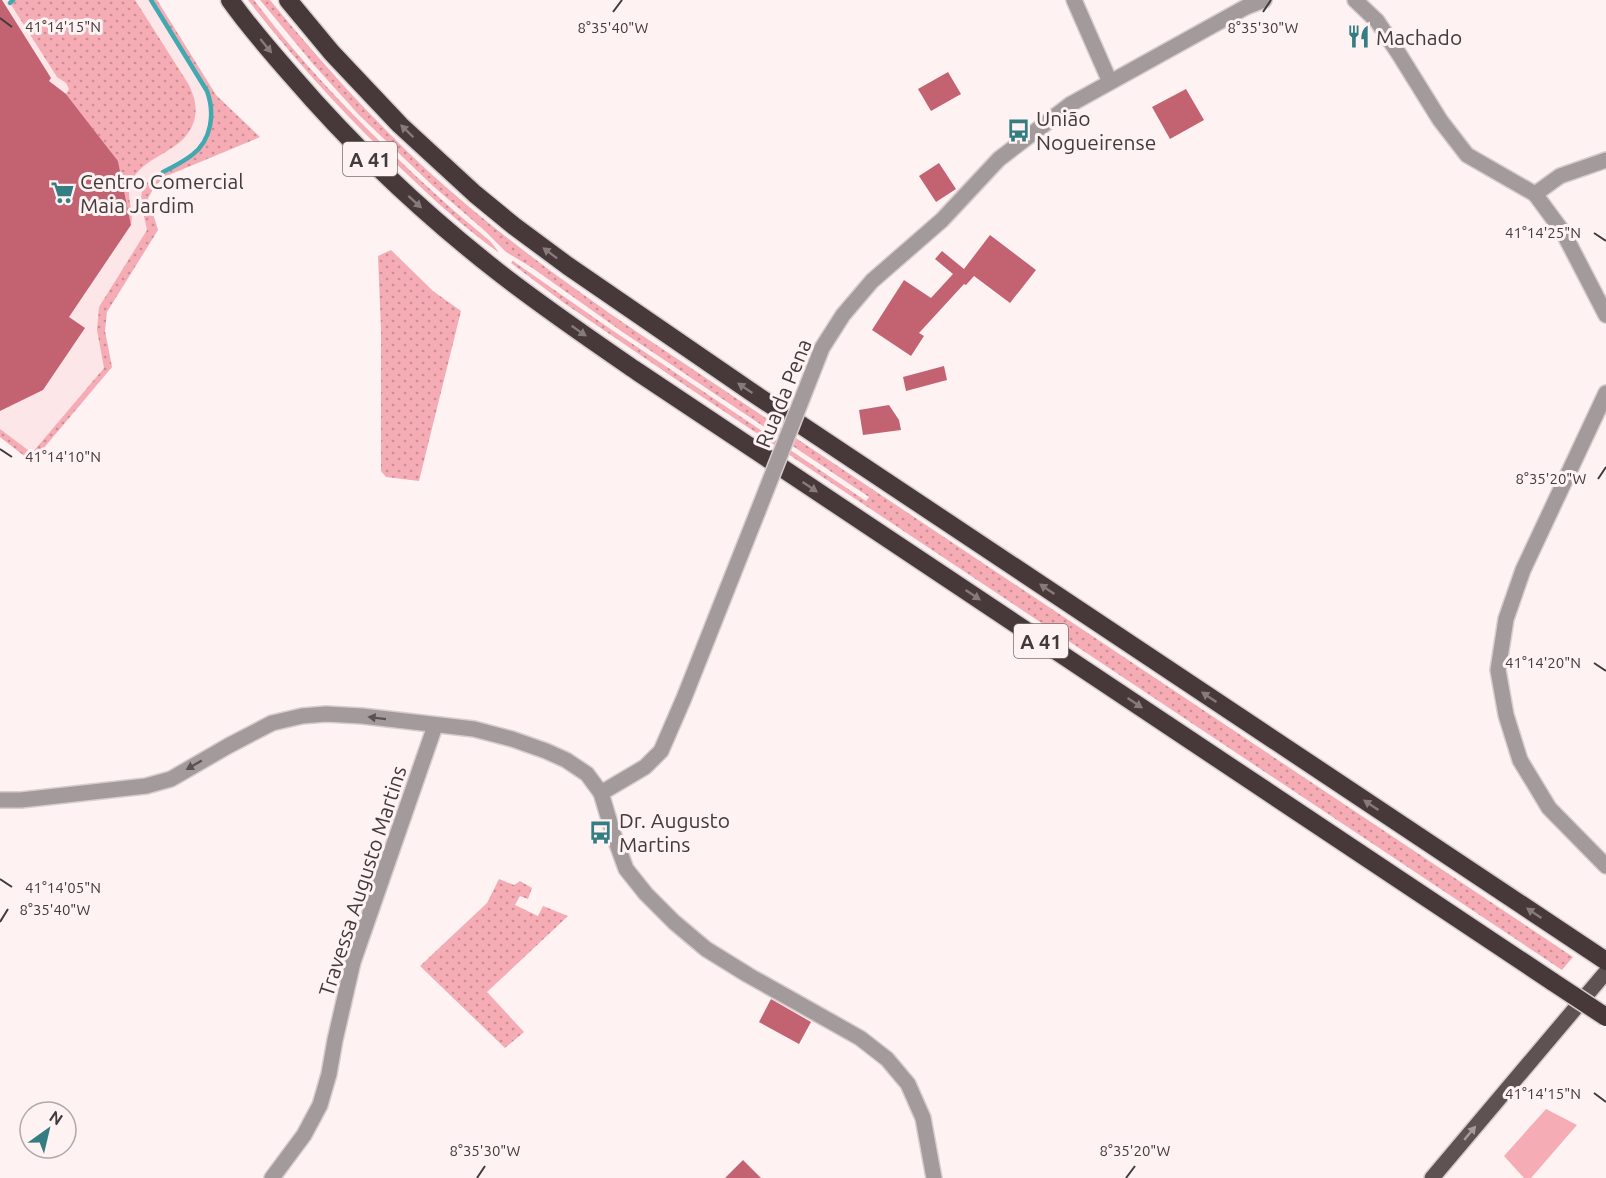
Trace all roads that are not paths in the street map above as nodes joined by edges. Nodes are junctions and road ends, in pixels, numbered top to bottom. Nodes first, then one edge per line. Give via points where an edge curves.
1 (230, 0) edge
2 (288, 0) edge
3 (1074, 0) edge
4 (1264, 0) edge
5 (1355, 0) edge
6 (1110, 82) junction
7 (1606, 159) edge
8 (1535, 194) junction
9 (1606, 315) edge
10 (1606, 393) edge
11 (435, 726) junction
12 (601, 793) junction
13 (0, 800) edge
14 (1606, 866) edge
15 (1606, 962) edge
16 (1606, 972) edge
17 (1606, 1017) edge
18 (272, 1178) edge
19 (934, 1178) edge
20 (1432, 1178) edge

1 -> 17 highway, A 41, bridge via 339,129 453,236 531,297
15 -> 2 highway, A 41 via 568,266 514,226 408,132 332,53
3 - 6 street
4 - 6 street, Rua da Pena
5 - 8 street via 1377,21 1467,155
6 - 12 street, Rua da Pena, bridge via 1071,104 999,159 942,220 872,281 843,315 822,348 661,751 645,767
7 - 8 street via 1560,176
8 - 9 street via 1563,232
10 - 14 street via 1523,570 1506,619 1498,670 1520,760 1549,808
11 - 12 street via 474,729 546,751 587,774
11 -> 13 street via 362,716 302,716 272,723 171,779 146,786
11 - 18 street, Travessa Augusto Martins via 353,962 320,1105 304,1135
12 - 19 street via 626,868 674,922 706,949 860,1038 887,1059 908,1084 922,1118
20 -> 16 main road

